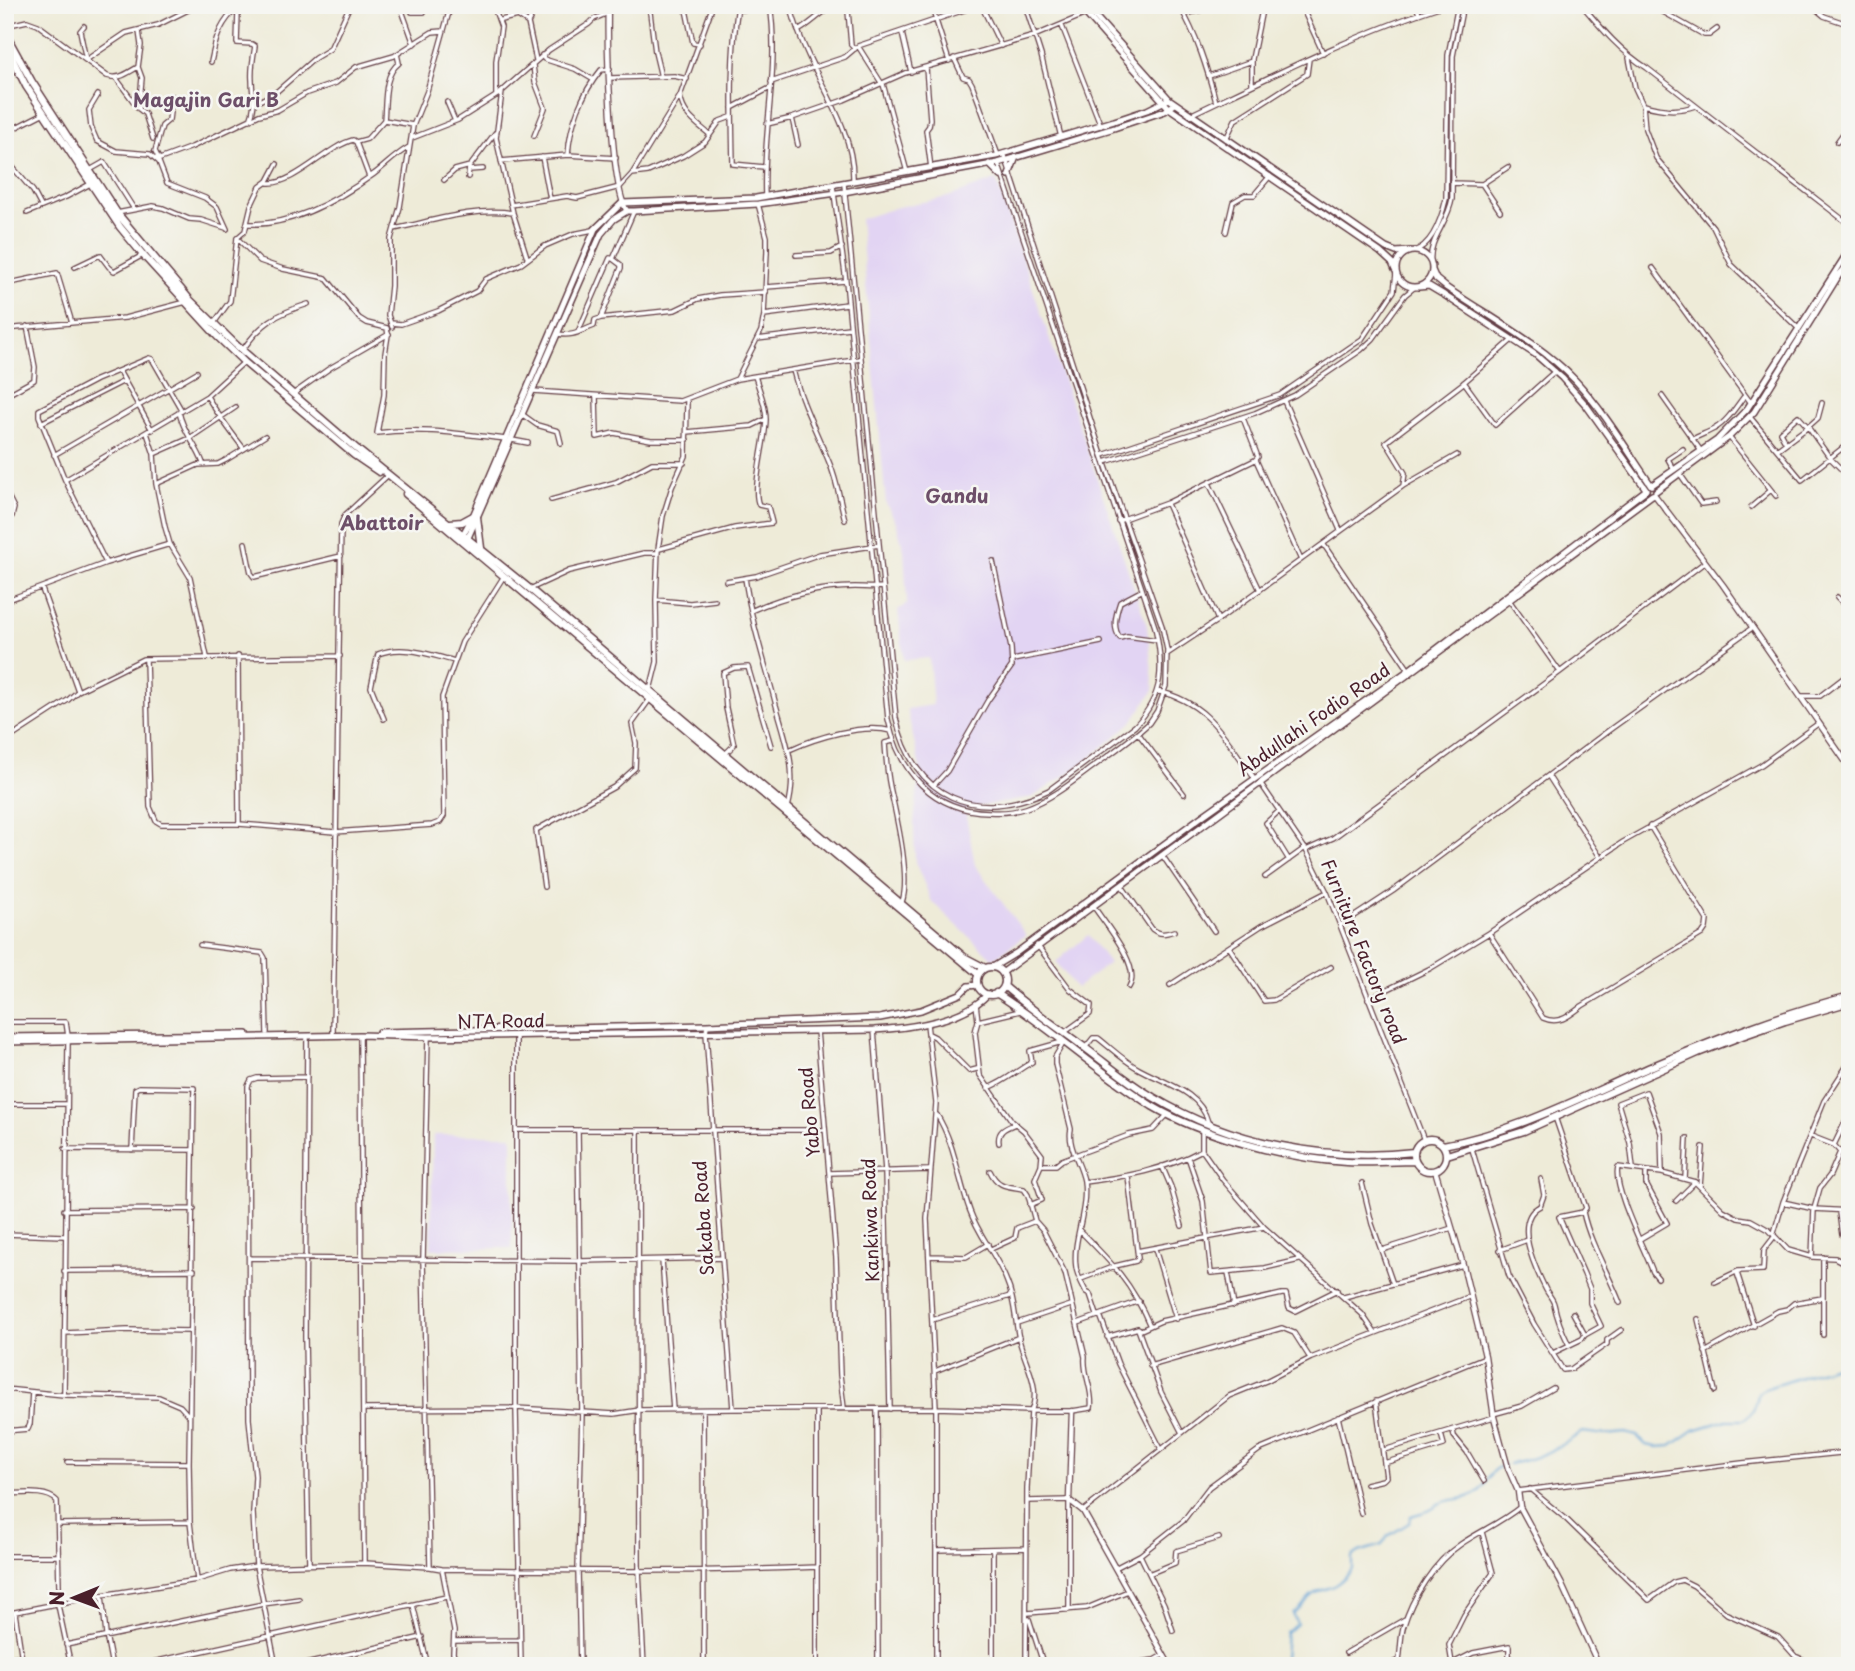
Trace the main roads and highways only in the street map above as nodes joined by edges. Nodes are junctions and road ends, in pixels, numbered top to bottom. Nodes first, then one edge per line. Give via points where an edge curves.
1 (1078, 5) edge
2 (1085, 5) edge
3 (6, 34) edge
4 (5, 44) edge
5 (12, 52) junction
6 (1166, 101) junction
7 (1175, 104) junction
8 (1169, 108) junction
9 (1000, 157) junction
10 (1016, 157) junction
11 (989, 164) junction
12 (1009, 175) road end
13 (1001, 176) road end
14 (1850, 249) edge
15 (1412, 251) junction
16 (1850, 262) edge
17 (1432, 270) junction
18 (1396, 272) junction
19 (1417, 287) junction
20 (508, 439) junction
21 (1649, 487) junction
22 (1654, 494) junction
23 (475, 517) junction
24 (450, 523) junction
25 (464, 539) junction
26 (482, 550) junction
27 (993, 967) junction
28 (985, 968) junction
29 (1002, 973) junction
30 (978, 974) junction
31 (978, 985) junction
32 (1004, 986) junction
33 (992, 994) junction
34 (1850, 996) edge
35 (1850, 1002) edge
36 (5, 1037) edge
37 (68, 1039) junction
38 (5, 1042) edge
39 (1205, 1127) junction
40 (1443, 1145) junction
41 (1414, 1152) junction
42 (1447, 1155) junction
43 (1415, 1161) junction

1 - 6 main road
2 - 6 main road
3 - 5 main road
4 - 5 main road
5 - 24 main road via 117,213 190,300 242,351
5 - 25 main road via 26,86 120,226 186,302 244,362 354,455
6 - 7 main road
6 - 8 main road
6 - 9 main road
7 - 8 main road
7 - 15 main road via 1386,248
8 - 10 main road
8 - 18 main road via 1380,252
9 - 10 main road
9 - 11 main road
9 - 20 main road via 765,196 622,203 595,229
10 - 12 main road
11 - 13 main road
11 - 20 main road via 844,192 758,204 631,211 614,219 601,234
14 - 21 main road, Abdullahi Fodio Road via 1751,403 1701,451
15 - 17 main road via 1424,254
15 - 18 main road via 1401,256
16 - 22 main road, Abdullahi Fodio Road via 1761,404 1729,437
17 - 19 main road via 1428,280
17 - 21 main road via 1447,289 1538,349 1574,380
18 - 19 main road via 1403,284
19 - 21 main road via 1438,290 1555,371
20 - 23 main road
21 - 22 main road
21 - 27 main road, Abdullahi Fodio Road via 1409,670
22 - 29 main road, Abdullahi Fodio Road
23 - 24 main road
23 - 25 main road
23 - 26 main road
24 - 25 main road
25 - 26 main road
25 - 30 main road
26 - 28 main road via 964,957
27 - 28 main road
27 - 29 main road
28 - 30 main road
29 - 32 main road
30 - 31 main road
31 - 33 main road
31 - 37 main road, NTA Road via 921,1010 880,1018
32 - 33 main road
32 - 39 main road via 1151,1096
33 - 37 main road, NTA Road via 927,1024 874,1030
33 - 39 main road via 1024,1010 1132,1093 1168,1114
34 - 40 main road via 1749,1027 1520,1125
35 - 42 main road via 1720,1045 1524,1131
36 - 37 main road, NTA Road
37 - 38 main road, NTA Road
39 - 41 main road via 1321,1153
39 - 43 main road via 1302,1158
40 - 41 main road via 1434,1139 1424,1140
40 - 42 main road
41 - 43 main road
42 - 43 main road via 1435,1170 1420,1168

